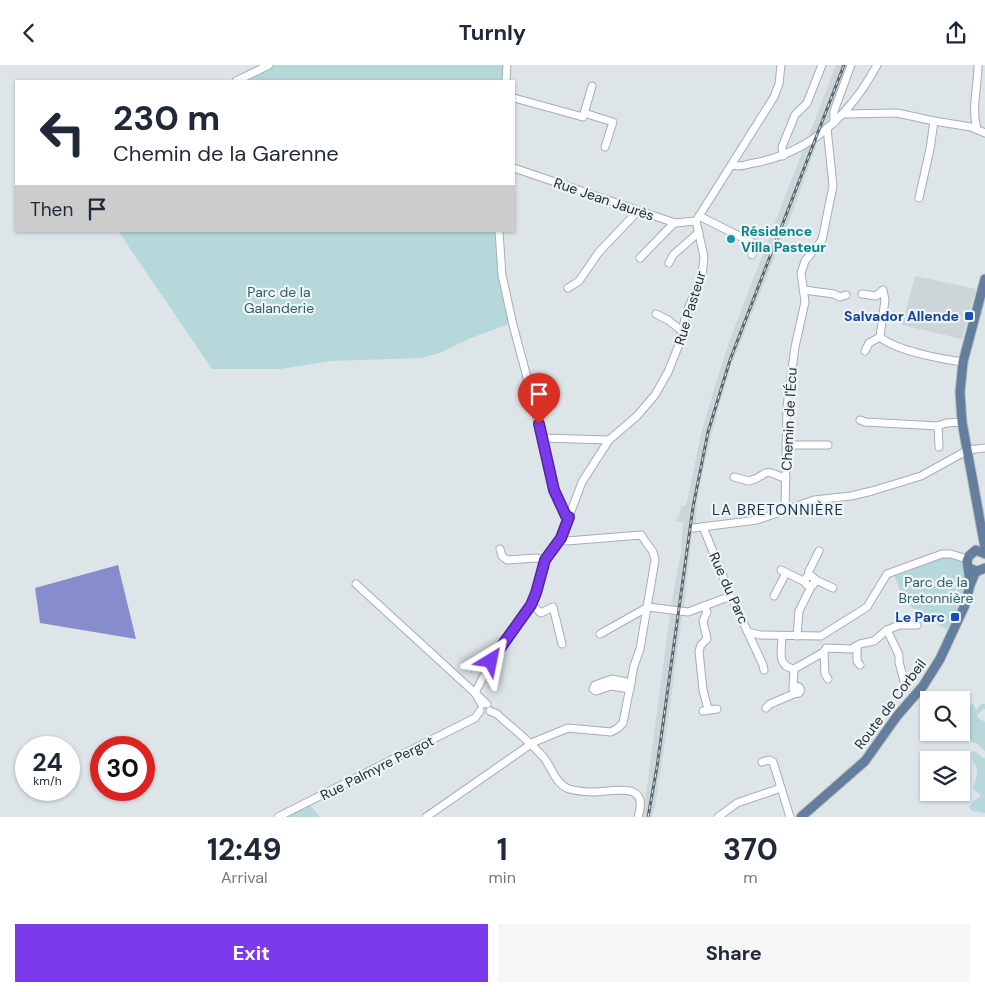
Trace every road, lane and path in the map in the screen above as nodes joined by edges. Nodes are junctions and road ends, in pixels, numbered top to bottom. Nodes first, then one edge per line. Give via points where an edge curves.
1 (269, 65) edge
2 (507, 65) edge
3 (780, 65) edge
4 (822, 65) edge
5 (851, 65) edge
6 (877, 65) edge
7 (978, 65) edge
8 (238, 80) edge
9 (506, 80) edge
10 (592, 86) dead end
11 (515, 98) edge
12 (584, 113) junction
13 (844, 114) junction
14 (934, 121) junction
15 (834, 123) junction
16 (828, 128) junction
17 (977, 129) junction
18 (985, 133) edge
19 (605, 147) dead end
20 (783, 156) junction
21 (737, 157) junction
22 (752, 163) junction
23 (732, 165) junction
24 (515, 168) edge
25 (919, 198) dead end
26 (638, 211) junction
27 (698, 219) junction
28 (674, 223) junction
29 (499, 232) edge
30 (699, 232) junction
31 (752, 255) dead end
32 (640, 258) dead end
33 (669, 263) dead end
34 (985, 279) edge
35 (568, 288) dead end
36 (804, 290) junction
37 (862, 294) dead end
38 (846, 295) dead end
39 (656, 314) dead end
40 (682, 331) junction
41 (880, 337) junction
42 (865, 351) dead end
43 (963, 362) junction
44 (860, 420) dead end
45 (962, 422) junction
46 (938, 426) junction
47 (542, 438) junction
48 (609, 440) junction
49 (786, 445) junction
50 (828, 445) dead end
51 (938, 447) dead end
52 (985, 448) edge
53 (968, 450) junction
54 (734, 477) dead end
55 (786, 479) junction
56 (785, 510) junction
57 (569, 517) junction
58 (703, 527) junction
59 (694, 528) dead end
60 (561, 538) junction
61 (500, 549) dead end
62 (819, 551) dead end
63 (982, 551) edge
64 (545, 560) junction
65 (978, 567) edge
66 (810, 581) junction
67 (356, 584) dead end
68 (833, 588) dead end
69 (731, 595) junction
70 (774, 596) dead end
71 (531, 605) junction
72 (704, 606) junction
73 (648, 607) junction
74 (917, 625) dead end
75 (887, 630) junction
76 (748, 632) junction
77 (600, 634) dead end
78 (782, 636) junction
79 (797, 636) junction
80 (821, 636) junction
81 (562, 644) dead end
82 (857, 646) junction
83 (825, 650) junction
84 (860, 665) dead end
85 (794, 669) junction
86 (764, 670) dead end
87 (828, 679) dead end
88 (904, 681) dead end
89 (475, 693) junction
90 (485, 709) junction
91 (717, 709) dead end
92 (766, 709) dead end
93 (529, 745) junction
94 (762, 762) dead end
95 (781, 788) junction
96 (431, 815) edge
97 (278, 817) edge
98 (638, 817) edge
99 (718, 817) edge
100 (790, 817) edge
101 (801, 817) edge

1 - 8 street
2 - 9 street
3 - 21 street via 779,84 774,97
4 - 20 street via 806,103 795,115 782,147
5 - 15 street via 834,111
6 - 13 street
7 - 17 street via 973,109
10 - 12 street
11 - 12 street via 583,117
12 - 19 street via 613,122
13 - 14 street via 897,113
13 - 15 street
14 - 17 street
14 - 25 street
15 - 16 street
16 - 20 street
16 - 36 street, Chemin de l'Écu via 833,185 822,240 805,261 801,273
17 - 18 street
20 - 22 street
21 - 22 street
21 - 23 street
22 - 23 street via 742,167
23 - 27 street
24 - 26 street, Rue Jean Jaurès
26 - 28 street, Rue Jean Jaurès
26 - 35 street via 599,252 580,281
27 - 28 street, Rue Jean Jaurès
27 - 30 street, Rue Pasteur
27 - 31 street via 759,246
28 - 32 street
29 - 47 street via 502,275
30 - 33 street via 673,255
30 - 40 street, Rue Pasteur via 704,257 702,275
34 - 43 main road
36 - 38 street via 840,297
36 - 49 street, Chemin de l'Écu via 805,308 794,347 789,387
37 - 41 street via 876,296 883,290 885,300
39 - 40 street
40 - 48 street, Rue Pasteur via 656,395
41 - 42 street via 869,343
41 - 43 street via 911,351
43 - 45 main road
44 - 46 street
45 - 46 street
45 - 53 main road
46 - 51 street
47 - 48 street
47 - 57 street via 554,490
48 - 57 street, Rue Pasteur via 582,482
49 - 50 street
49 - 55 street, Chemin de l'Écu
52 - 53 street
53 - 56 street via 914,479 850,496 814,500
53 - 63 main road
54 - 55 street via 749,481 769,471
55 - 56 street, Chemin de l'Écu
56 - 58 street via 757,520
57 - 60 street, Rue Pasteur
58 - 59 street
58 - 69 street, Rue du Parc
60 - 64 street, Rue Pasteur
60 - 73 street via 567,541 641,535 655,557
61 - 64 street via 507,560
62 - 66 street via 809,571
63 - 65 main road via 970,553
64 - 71 street
65 - 80 street via 952,553 887,574 867,607
65 - 101 main road, Route de Corbeil via 965,605 940,659 923,686 865,761
66 - 68 street
66 - 70 street via 784,571
66 - 79 street via 799,611
67 - 89 street
69 - 72 street
69 - 76 street, Rue du Parc
71 - 81 street via 541,613 553,607
71 - 89 street via 491,661
72 - 73 street via 688,612
72 - 91 street via 707,639 699,651 703,690 706,710
73 - 77 street
73 - 93 street via 623,723 615,731 607,733 568,728
74 - 75 street via 899,625
75 - 82 street via 874,641
75 - 88 street via 899,655
76 - 78 street, Rue du Parc
76 - 86 street
78 - 79 street, Rue du Parc
78 - 85 street via 782,662
79 - 80 street, Rue du Parc
80 - 83 street
82 - 83 street
82 - 84 street
83 - 85 street
83 - 87 street
85 - 92 street via 794,691
89 - 90 street
90 - 93 street via 497,714
90 - 97 street, Rue Palmyre Pergot via 475,718
93 - 96 street
93 - 98 street via 566,787 593,792 620,789 633,792 640,801
94 - 95 street via 773,762
95 - 99 street via 737,803
95 - 100 street

